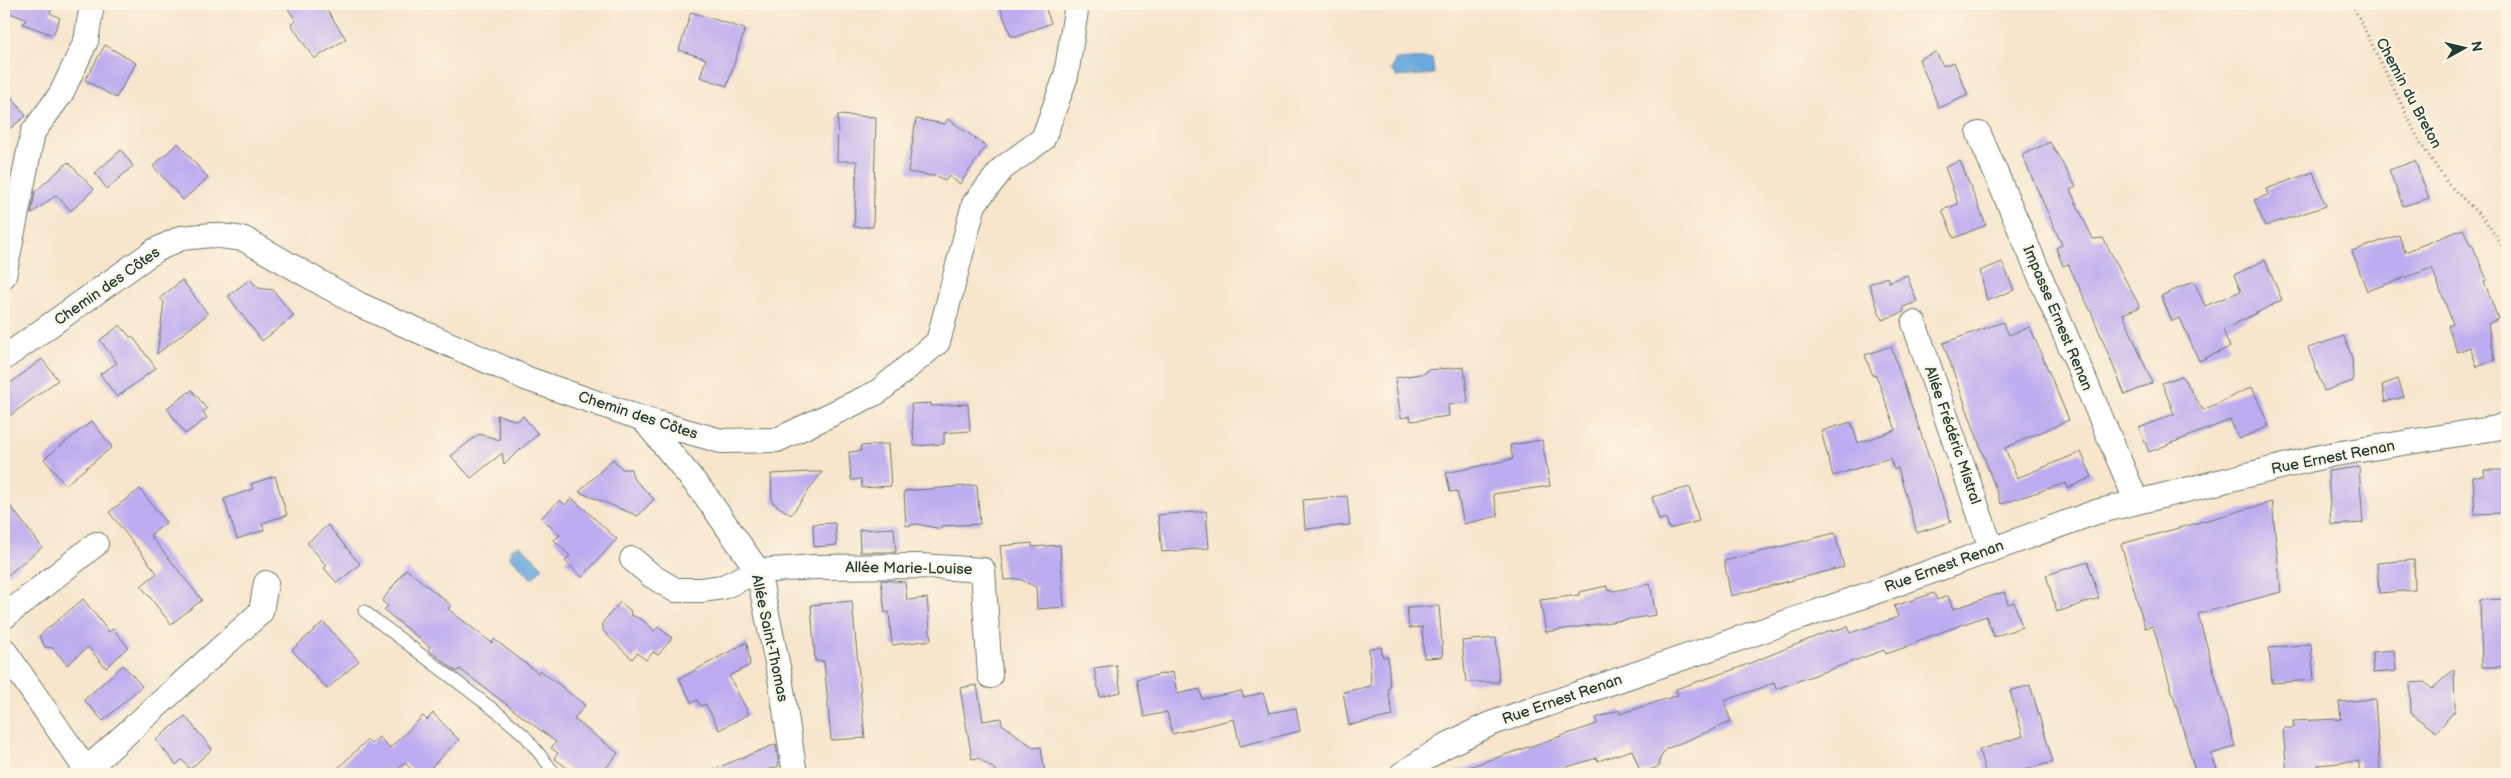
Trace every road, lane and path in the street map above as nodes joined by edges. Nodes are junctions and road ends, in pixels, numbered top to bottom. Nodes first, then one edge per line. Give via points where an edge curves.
1 (92, 4) edge
2 (1077, 4) edge
3 (2352, 4) edge
4 (1979, 134) dead end
5 (2507, 259) edge
6 (4, 276) edge
7 (1914, 322) dead end
8 (4, 358) edge
9 (643, 419) junction
10 (2507, 424) edge
11 (2137, 502) junction
12 (96, 544) dead end
13 (1991, 548) junction
14 (632, 559) dead end
15 (758, 571) junction
16 (266, 583) dead end
17 (364, 611) dead end
18 (4, 617) edge
19 (4, 650) edge
20 (990, 676) dead end
21 (88, 772) edge
22 (552, 774) edge
23 (795, 774) edge
24 (1402, 774) edge

1 - 6 street via 86,41 61,94 33,132
2 - 9 street, Chemin des Côtes via 1066,76 1043,139 1003,168 974,204 938,342 878,392 777,440 721,441
3 - 5 path, Chemin du Breton via 2421,144 2448,184 2484,219 2503,247
4 - 11 street, Impasse Ernest Renan
7 - 13 street, Allée Frédéric Mistral
8 - 9 street, Chemin des Côtes via 154,251 181,238 244,239 360,305 528,379
9 - 15 street, Allée Saint-Thomas via 705,495
10 - 11 street, Rue Ernest Renan via 2329,455
11 - 13 street, Rue Ernest Renan via 2096,512
12 - 18 street
13 - 24 street, Rue Ernest Renan via 1872,593 1490,724 1443,747
14 - 15 street via 675,590 724,587
15 - 20 street, Allée Marie-Louise via 921,566 983,570
15 - 23 street, Allée Saint-Thomas via 780,677
16 - 21 street via 261,612
17 - 22 lane via 525,736 554,772
19 - 21 street

